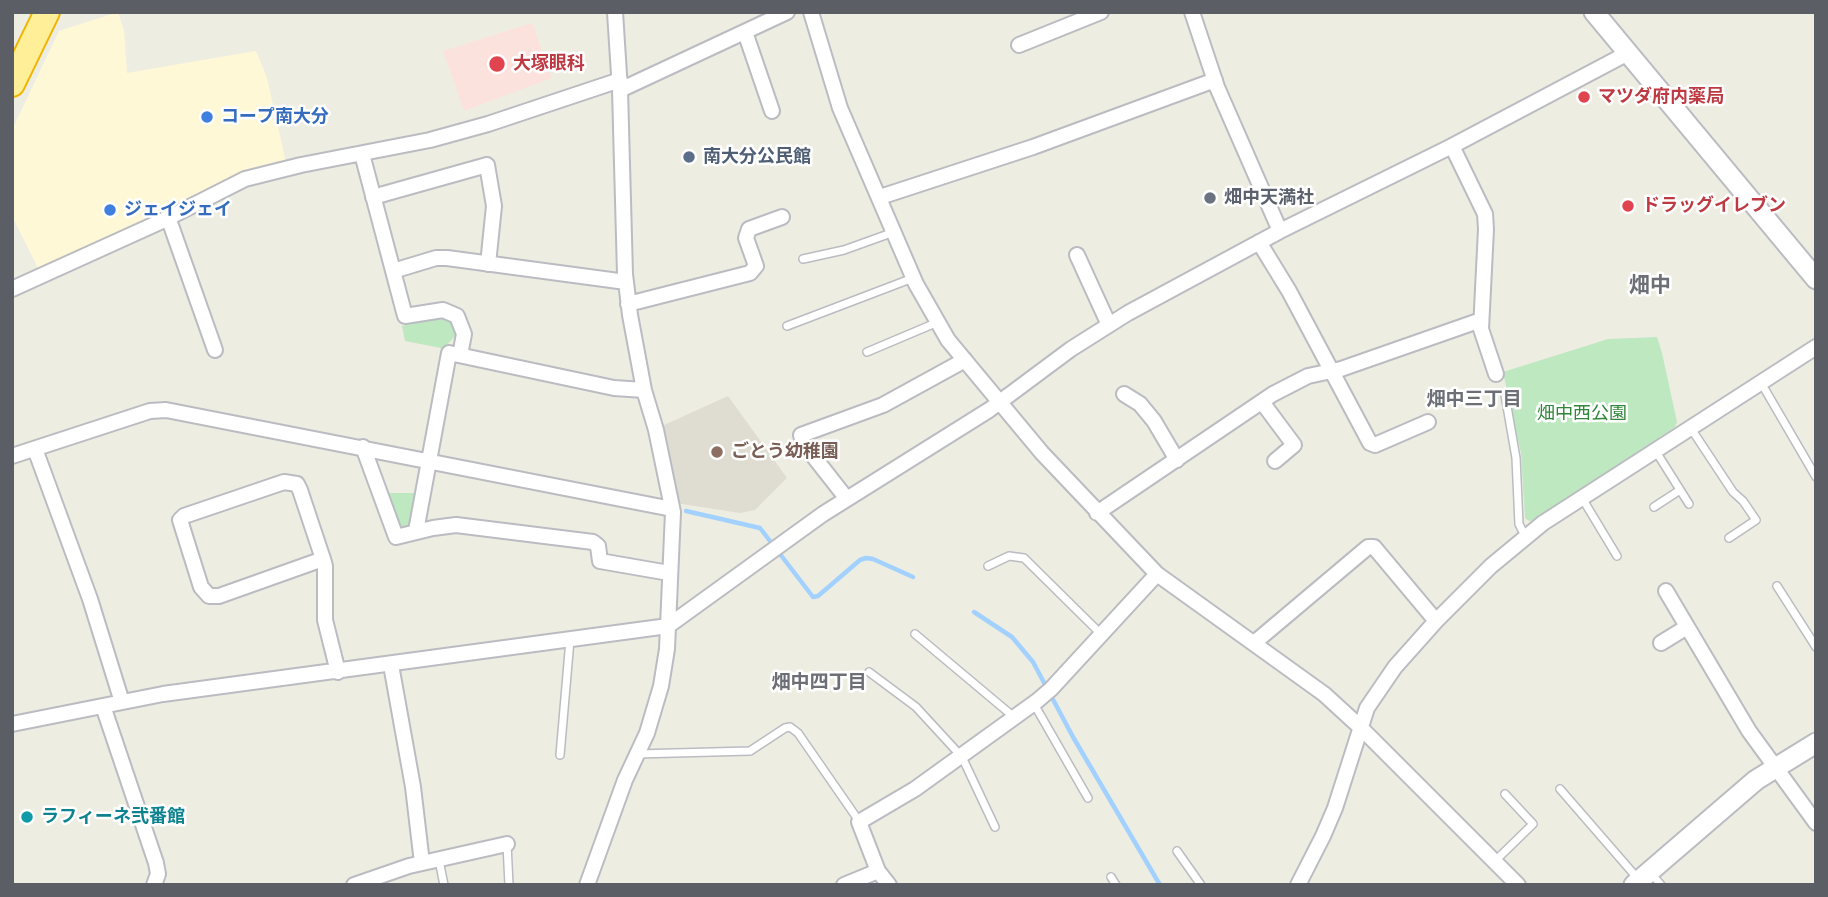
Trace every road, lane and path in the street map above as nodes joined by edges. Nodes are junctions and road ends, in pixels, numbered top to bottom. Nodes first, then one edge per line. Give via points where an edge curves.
1 (47, 12) edge
2 (615, 12) edge
3 (787, 12) edge
4 (811, 12) edge
5 (1101, 12) edge
6 (1192, 12) edge
7 (1594, 12) edge
8 (745, 32) junction
9 (1018, 45) dead end
10 (1628, 53) junction
11 (1215, 80) junction
12 (12, 84) edge
13 (620, 85) junction
14 (772, 111) dead end
15 (1452, 146) junction
16 (362, 154) junction
17 (373, 197) junction
18 (880, 197) junction
19 (168, 217) junction
20 (782, 217) dead end
21 (1280, 231) junction
22 (895, 232) junction
23 (1259, 242) junction
24 (1077, 255) dead end
25 (803, 259) dead end
26 (488, 264) junction
27 (393, 271) junction
28 (914, 278) junction
29 (1816, 279) edge
30 (626, 282) junction
31 (12, 289) edge
32 (628, 304) junction
33 (1481, 320) junction
34 (938, 322) junction
35 (1109, 325) junction
36 (787, 326) dead end
37 (1816, 347) edge
38 (215, 351) dead end
39 (867, 352) dead end
40 (460, 355) junction
41 (965, 360) junction
42 (1330, 371) junction
43 (1496, 374) dead end
44 (1759, 381) junction
45 (644, 390) junction
46 (1124, 394) dead end
47 (1505, 395) dead end
48 (1001, 401) junction
49 (1262, 402) junction
50 (1427, 422) dead end
51 (1690, 426) junction
52 (363, 447) junction
53 (35, 449) junction
54 (1654, 450) junction
55 (12, 456) edge
56 (1177, 460) junction
57 (429, 461) junction
58 (1275, 461) dead end
59 (1816, 477) edge
60 (1680, 489) junction
61 (1582, 498) junction
62 (847, 499) junction
63 (1689, 504) dead end
64 (1654, 506) dead end
65 (672, 509) junction
66 (1097, 513) junction
67 (416, 531) junction
68 (1525, 536) junction
69 (1729, 538) dead end
70 (1617, 556) dead end
71 (324, 559) junction
72 (988, 566) dead end
73 (669, 573) junction
74 (1157, 574) junction
75 (1777, 586) dead end
76 (1666, 591) dead end
77 (1436, 621) junction
78 (668, 626) junction
79 (1687, 627) junction
80 (915, 634) dead end
81 (1102, 635) junction
82 (570, 640) junction
83 (1254, 643) junction
84 (1661, 643) dead end
85 (1816, 647) edge
86 (391, 665) junction
87 (338, 672) junction
88 (869, 672) dead end
89 (122, 702) junction
90 (1034, 704) junction
91 (103, 706) junction
92 (1016, 718) junction
93 (12, 724) edge
94 (1359, 726) junction
95 (1816, 743) edge
96 (637, 754) junction
97 (559, 755) dead end
98 (962, 757) junction
99 (1775, 767) junction
100 (1560, 789) dead end
101 (1505, 794) dead end
102 (1088, 798) dead end
103 (859, 822) junction
104 (1816, 823) edge
105 (995, 827) dead end
106 (507, 844) joint
107 (1177, 851) dead end
108 (439, 859) junction
109 (1494, 862) junction
110 (422, 863) junction
111 (878, 871) junction
112 (1111, 877) dead end
113 (1646, 880) edge
114 (154, 885) edge
115 (354, 885) edge
116 (444, 885) edge
117 (509, 885) edge
118 (587, 885) edge
119 (844, 885) edge
120 (889, 885) edge
121 (1115, 885) edge
122 (1201, 885) edge
123 (1298, 885) edge
124 (1518, 885) edge

1 - 12 highway
2 - 13 street
3 - 8 street
4 - 18 street via 840,108
5 - 9 street
6 - 11 street
7 - 10 street
8 - 13 street
8 - 14 street
10 - 15 street
10 - 29 street
11 - 18 street
11 - 21 street
13 - 16 street via 466,130
13 - 30 street
15 - 21 street
15 - 33 street via 1486,220
16 - 17 street
16 - 19 street via 245,179
17 - 26 street via 487,165 494,206
17 - 27 street
18 - 22 street
19 - 31 street
19 - 38 street
20 - 32 street via 747,233 756,266 750,273
21 - 23 street
22 - 25 lane
22 - 28 street
23 - 35 street
23 - 42 street
24 - 35 street
26 - 27 street via 436,258
26 - 30 street
27 - 40 street via 405,316 443,310 460,319 464,334
28 - 34 street
28 - 36 lane
30 - 32 street
32 - 45 street
33 - 42 street
33 - 43 street
34 - 39 lane
34 - 41 street
35 - 48 street
37 - 44 street
40 - 45 street via 614,388
40 - 57 street via 449,353
41 - 48 street
41 - 62 street via 883,405 801,435
42 - 49 street via 1308,376
42 - 50 street via 1370,443
44 - 51 street
44 - 59 lane
45 - 65 street
46 - 56 street via 1147,412
47 - 68 lane
48 - 62 street
48 - 66 street
49 - 56 street
49 - 58 street via 1294,444
51 - 54 street
51 - 69 lane via 1756,520
52 - 53 street via 166,410 150,411
52 - 57 street
52 - 67 street via 396,537
53 - 55 street
53 - 89 street
54 - 60 lane
54 - 61 street
56 - 66 street
57 - 65 street
57 - 67 street
60 - 63 lane
60 - 64 lane
61 - 68 street
61 - 70 lane
62 - 78 street
65 - 73 street
66 - 74 street
67 - 73 street via 456,525 593,542 602,562
68 - 77 street
71 - 71 street via 295,482 180,520 201,587 209,596
71 - 87 street via 325,620
72 - 81 lane via 1009,556 1024,558
73 - 78 street
74 - 81 street
74 - 83 street
75 - 85 lane
76 - 79 street
77 - 83 street via 1374,547 1368,547
77 - 94 street via 1395,667
78 - 82 street
78 - 96 street via 657,702
79 - 84 street
79 - 99 street
80 - 92 lane
81 - 90 street
82 - 86 street
82 - 97 lane
83 - 94 street
86 - 87 street
86 - 110 street
87 - 89 street
88 - 98 lane via 916,707
89 - 91 street
90 - 92 street
90 - 102 lane
91 - 93 street
91 - 114 street via 156,863
92 - 98 street
94 - 109 street
94 - 123 street via 1335,808
95 - 99 street
96 - 103 lane via 750,751 790,727
96 - 118 street
98 - 103 street
98 - 105 lane
99 - 104 street
99 - 113 street
100 - 113 lane
101 - 109 lane via 1533,824
103 - 111 street
106 - 108 street
106 - 117 lane
107 - 122 lane
108 - 110 street
108 - 116 lane
109 - 124 street
110 - 115 street
111 - 119 street
111 - 120 street
112 - 121 lane

